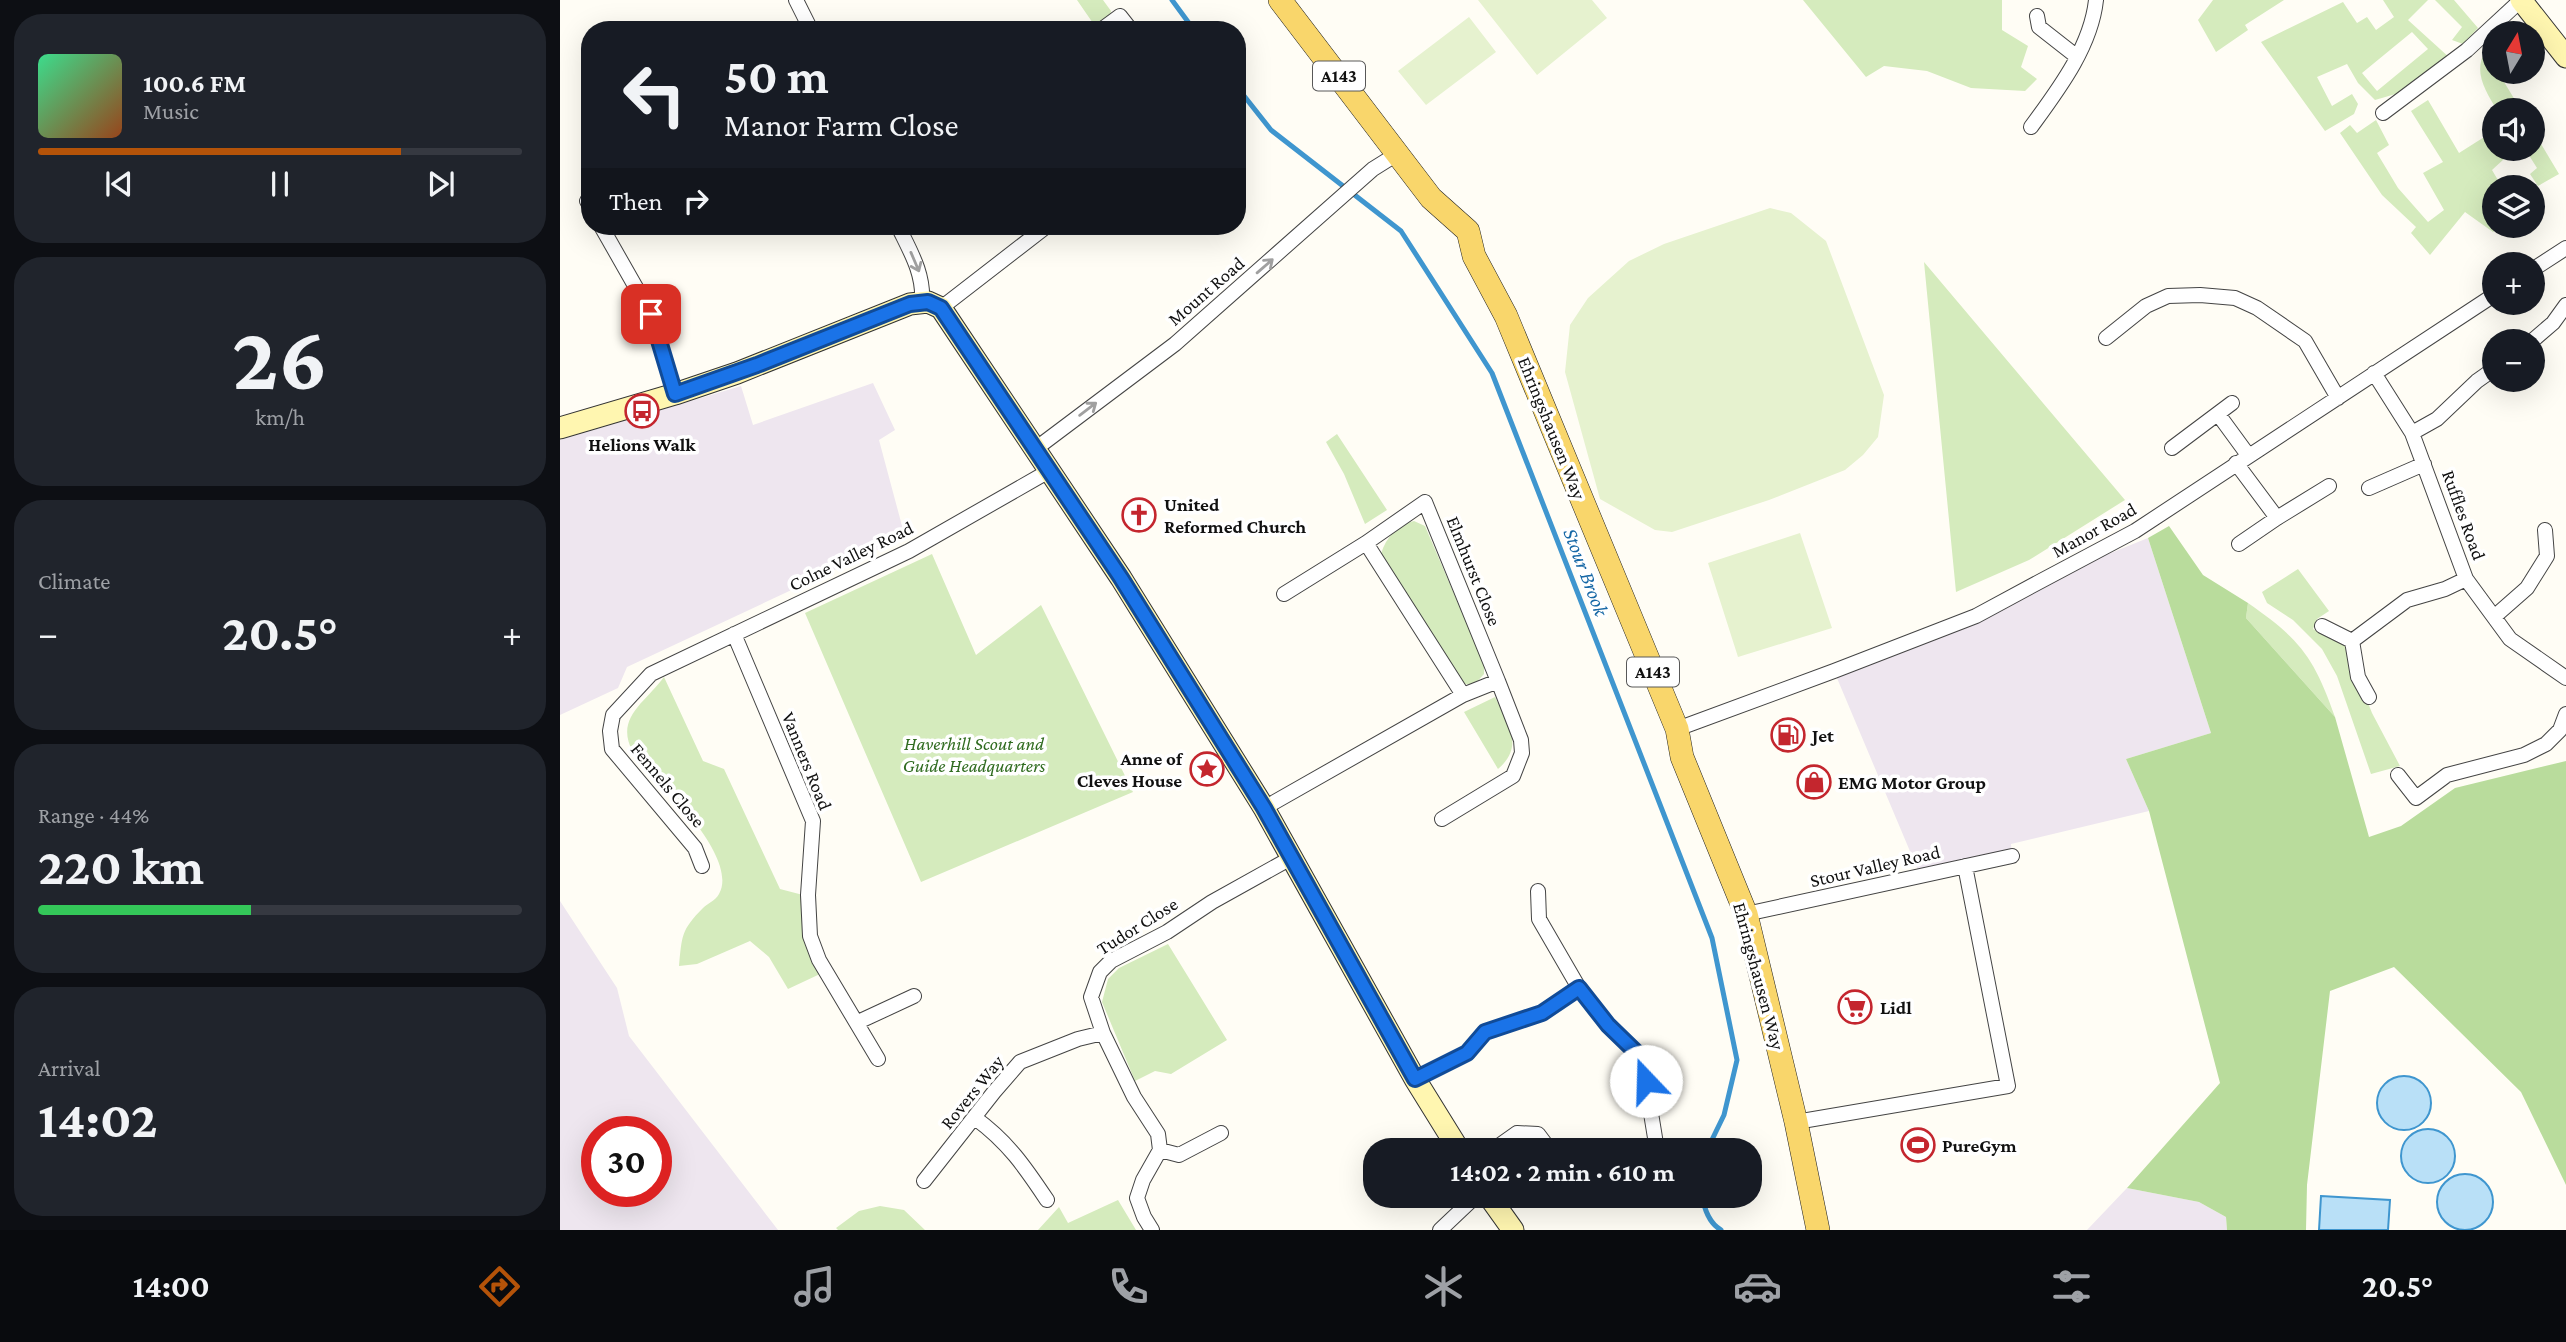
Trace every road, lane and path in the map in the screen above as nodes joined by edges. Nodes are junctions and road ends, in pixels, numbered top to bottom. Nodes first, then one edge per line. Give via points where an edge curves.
1 (796, 0) edge
2 (1280, 0) edge
3 (2096, 0) edge
4 (2521, 0) edge
5 (2037, 16) dead end
6 (806, 21) edge
7 (2076, 56) junction
8 (2566, 57) edge
9 (2383, 113) dead end
10 (2031, 127) dead end
11 (1397, 154) junction
12 (606, 235) edge
13 (902, 235) edge
14 (1034, 235) edge
15 (2566, 248) edge
16 (2545, 262) edge
17 (2482, 303) edge
18 (931, 305) junction
19 (2566, 305) edge
20 (2545, 330) edge
21 (2106, 338) dead end
22 (2374, 373) junction
23 (2482, 377) edge
24 (675, 394) junction
25 (2338, 398) junction
26 (2232, 403) dead end
27 (2218, 414) junction
28 (560, 428) edge
29 (2412, 433) junction
30 (2172, 449) dead end
31 (1034, 450) junction
32 (2242, 459) junction
33 (2424, 464) junction
34 (1049, 471) junction
35 (2329, 486) dead end
36 (2369, 488) dead end
37 (2277, 517) junction
38 (2545, 530) dead end
39 (1366, 542) junction
40 (2239, 544) dead end
41 (2466, 579) junction
42 (1284, 594) dead end
43 (2494, 617) junction
44 (2322, 626) dead end
45 (734, 634) junction
46 (2352, 641) junction
47 (664, 666) joint
48 (2566, 678) edge
49 (1498, 681) junction
50 (1463, 695) junction
51 (2368, 697) dead end
52 (2566, 714) edge
53 (1677, 729) junction
54 (2398, 775) dead end
55 (1264, 808) junction
56 (1442, 819) dead end
57 (2011, 856) dead end
58 (1291, 858) junction
59 (702, 866) dead end
60 (1965, 866) junction
61 (1538, 891) dead end
62 (1746, 914) junction
63 (1579, 988) junction
64 (914, 996) dead end
65 (858, 1022) junction
66 (1103, 1032) junction
67 (878, 1059) dead end
68 (1415, 1079) junction
69 (975, 1118) junction
70 (1796, 1122) junction
71 (1220, 1133) dead end
72 (1452, 1138) edge
73 (1510, 1138) edge
74 (1541, 1138) edge
75 (1655, 1138) edge
76 (1160, 1150) junction
77 (924, 1181) dead end
78 (1047, 1200) dead end
79 (1463, 1208) edge
80 (1497, 1208) edge
81 (1152, 1230) edge
82 (1440, 1230) edge
83 (1513, 1230) edge
84 (1818, 1230) edge

1 - 6 street
2 - 11 main road, Ehringshausen Way / A143
3 - 7 street via 2094,20
4 - 8 street
4 - 9 street via 2468,50
5 - 7 street via 2039,27
7 - 10 street
31 -> 11 street, Mount Road via 1175,344 1367,174
11 - 53 main road, Ehringshausen Way / A143 via 1432,198 1468,232 1474,256 1506,316
12 - 24 street via 651,314
13 -> 18 street
14 - 18 street
15 - 16 street
17 - 22 street, Manor Road
18 - 24 street
18 - 31 street
19 - 20 street
21 - 25 street via 2146,306 2168,296 2235,298 2305,341
22 - 25 street, Manor Road
22 - 29 street, Ruffles Road
23 - 29 street via 2437,419
24 - 28 street
25 - 32 street, Manor Road
26 - 27 street
27 - 30 street
27 - 32 street
29 - 33 street, Ruffles Road
31 - 34 street
32 - 37 street
32 - 53 street, Manor Road via 2135,531 1976,616
33 - 36 street, Ruffles Road
33 - 41 street, Ruffles Road
34 - 45 street, Colne Valley Road via 909,551
34 - 55 street
35 - 37 street
37 - 40 street
38 - 43 street via 2547,556 2527,588
39 - 42 street, Elmhurst Close
39 - 49 street, Elmhurst Close via 1425,502
39 - 50 street
41 - 43 street, Ruffles Road
41 - 46 street, Ruffles Road via 2407,600
43 - 48 street, Ruffles Road via 2510,639
44 - 46 street
45 - 47 street, Colne Valley Road
45 - 65 street, Vanners Road via 813,821 810,936 819,960
46 - 51 street via 2358,677
47 - 59 street, Fennels Close via 613,715 612,749 695,848
49 - 50 street
49 - 56 street, Elmhurst Close via 1521,740 1513,776
50 - 55 street
52 - 54 street via 2560,730 2546,744 2524,755 2447,775 2416,798
53 - 62 main road, Ehringshausen Way / A143 via 1682,757
55 - 58 street
57 - 60 street, Stour Valley Road
58 - 66 street, Tudor Close via 1111,961 1100,972 1091,997
58 - 68 street
60 - 62 street, Stour Valley Road
60 - 70 street via 2008,1086
61 - 63 street via 1539,919
62 - 70 main road, Ehringshausen Way / A143
63 - 68 street via 1542,1013 1485,1032 1467,1053
63 - 75 street via 1642,1058
64 - 65 street
65 - 67 street, Vanners Road
66 - 69 street, Rovers Way via 1020,1062
66 - 76 street, Tudor Close via 1133,1097 1158,1133
68 - 72 street
69 - 77 street, Rovers Way
69 - 78 street via 1014,1152
70 - 84 main road, Ehringshausen Way / A143
71 - 76 street via 1179,1155
73 - 74 street via 1517,1133
76 - 81 street via 1137,1198
79 - 82 street
80 - 83 street

